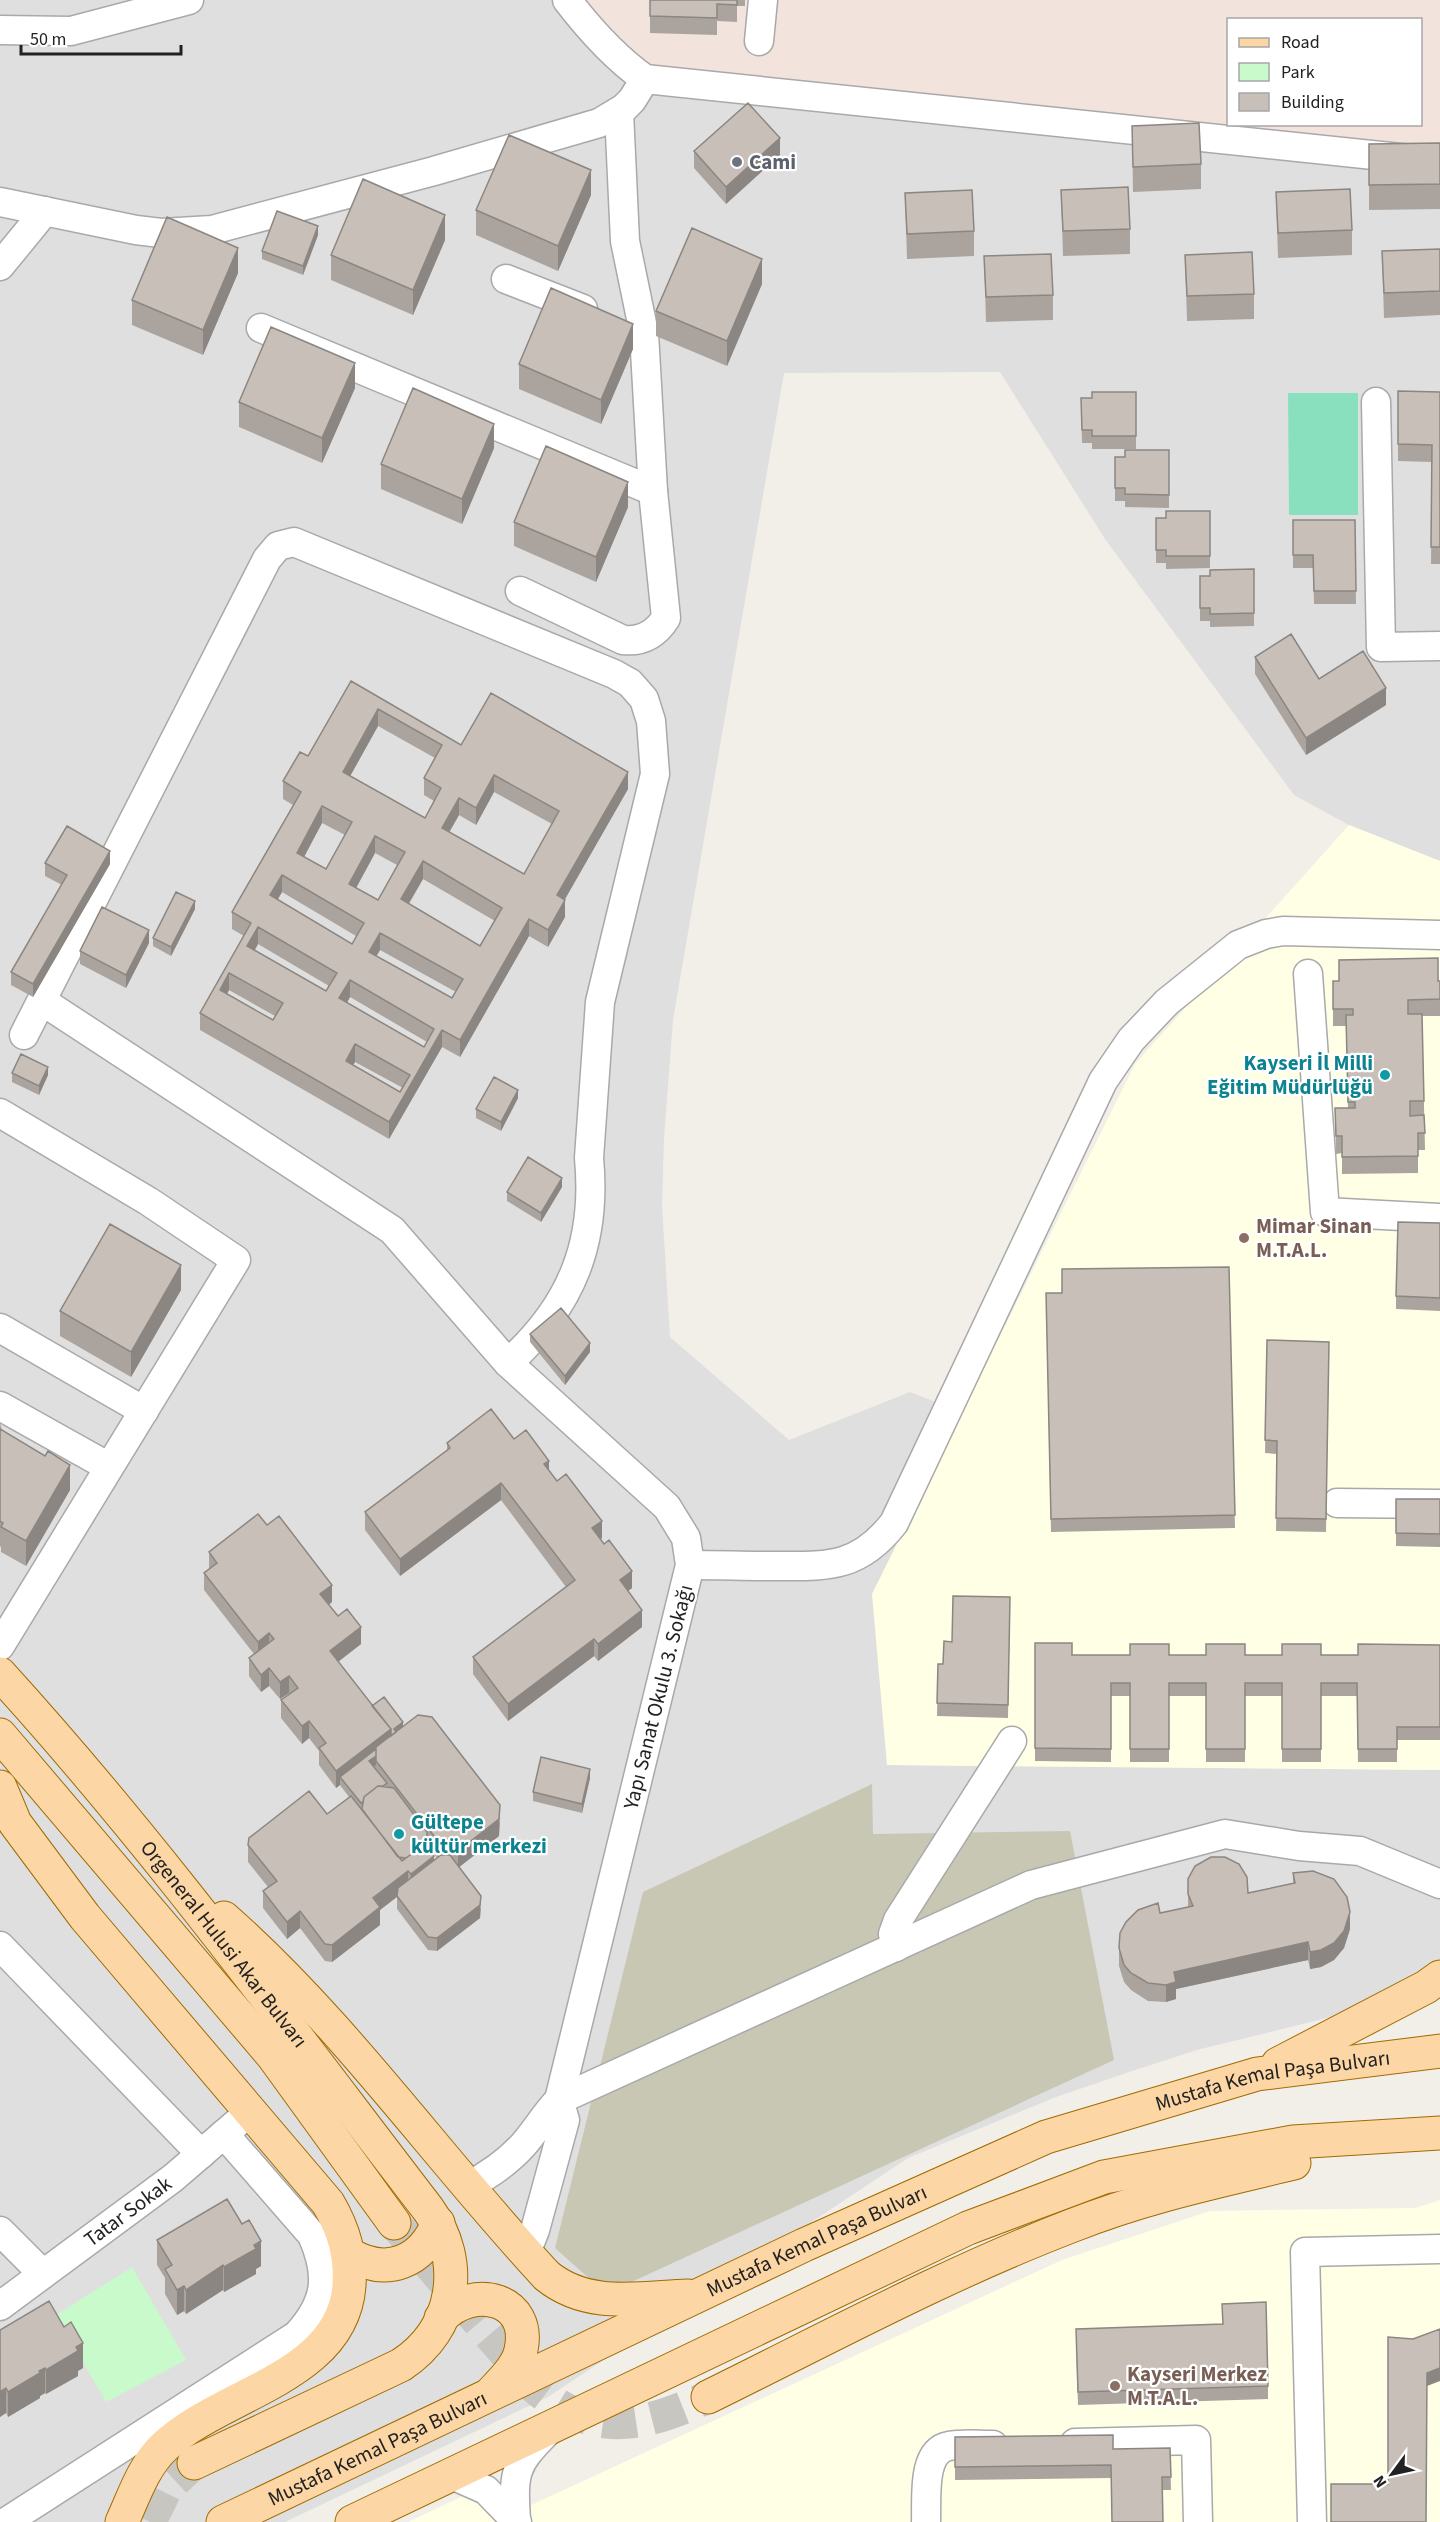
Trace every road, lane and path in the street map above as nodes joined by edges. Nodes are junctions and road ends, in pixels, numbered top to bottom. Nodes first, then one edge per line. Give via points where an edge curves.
1 (189, 0) edge
2 (567, 0) edge
3 (763, 0) edge
4 (0, 30) edge
5 (759, 41) dead end
6 (645, 79) junction
7 (619, 112) junction
8 (1440, 162) edge
9 (0, 202) edge
10 (45, 211) junction
11 (0, 266) edge
12 (506, 279) dead end
13 (261, 328) dead end
14 (644, 333) junction
15 (1376, 402) dead end
16 (653, 491) junction
17 (520, 591) dead end
18 (1440, 646) edge
19 (1440, 935) edge
20 (1308, 974) dead end
21 (42, 1001) junction
22 (24, 1035) dead end
23 (0, 1113) edge
24 (1440, 1218) edge
25 (0, 1328) edge
26 (508, 1362) junction
27 (0, 1406) edge
28 (144, 1411) junction
29 (109, 1467) junction
30 (1337, 1503) dead end
31 (1440, 1504) edge
32 (690, 1565) junction
33 (0, 1646) edge
34 (0, 1674) edge
35 (0, 1735) edge
36 (1012, 1741) dead end
37 (0, 1787) edge
38 (168, 1869) junction
39 (1440, 1884) edge
40 (0, 1946) edge
41 (896, 1947) junction
42 (1440, 1977) edge
43 (1440, 2051) edge
44 (1257, 2074) junction
45 (559, 2100) junction
46 (250, 2112) junction
47 (224, 2134) junction
48 (1429, 2134) edge
49 (201, 2154) junction
50 (468, 2186) junction
51 (394, 2223) tunnel mouth
52 (438, 2223) junction
53 (0, 2231) edge
54 (1440, 2249) edge
55 (526, 2253) junction
56 (349, 2254) junction
57 (42, 2273) junction
58 (699, 2296) junction
59 (0, 2306) edge
60 (441, 2318) junction
61 (708, 2397) tunnel mouth
62 (484, 2399) junction
63 (551, 2428) junction
64 (1019, 2444) edge
65 (1055, 2444) edge
66 (194, 2463) tunnel mouth
67 (452, 2475) junction
68 (516, 2521) edge
69 (6, 2522) edge
70 (122, 2522) edge
71 (223, 2522) edge
72 (352, 2522) edge
73 (926, 2522) edge
74 (1198, 2522) edge
75 (1312, 2522) edge

1 - 4 street via 71,31
2 - 6 street via 610,51
3 - 5 street
6 - 7 street
6 - 8 street
7 - 10 street via 599,123 434,171 212,230 161,233
7 - 14 street via 625,241
9 - 10 street
10 - 11 street
12 - 14 street
13 - 16 street
14 - 16 street
15 - 18 street via 1381,647
16 - 17 street via 666,618 656,631 641,639 623,640
19 - 32 street via 1283,931 1266,934 1238,945 1167,1002 1131,1040 1103,1081 885,1535 862,1553 824,1566
20 - 24 street via 1325,1212
21 - 22 street
21 - 26 street, Yapı Sanat Okulu 3. Sokağı via 392,1230
21 - 26 street via 267,559 278,546 294,542 630,683 648,710 655,774 600,1002 588,1231 561,1302 528,1344
23 - 28 street via 148,1201 236,1260
25 - 28 street
26 - 32 street, Yapı Sanat Okulu 3. Sokağı via 667,1506 686,1538
27 - 29 street
28 - 29 street
29 - 33 street
30 - 31 street
32 - 45 street, Yapı Sanat Okulu 3. Sokağı
34 - 38 main road, Orgeneral Hulusi Akar Bulvarı
35 - 51 main road, Orgeneral Hulusi Akar Bulvarı via 273,2056
36 - 41 street via 898,1920 893,1934
37 - 46 main road via 15,1823 85,1917
38 - 50 main road via 261,1951
38 - 52 main road, Orgeneral Hulusi Akar Bulvarı
39 - 41 street via 1360,1851 1225,1834 1031,1885
40 - 49 street
41 - 45 street
42 - 44 main road
43 - 44 main road, Mustafa Kemal Paşa Bulvarı
44 - 58 main road, Mustafa Kemal Paşa Bulvarı via 1046,2137
45 - 50 street, Yapı Sanat Okulu 3. Sokağı via 513,2156
45 - 55 street, Yapı Sanat Okulu 3. Sokağı via 565,2120
46 - 47 street, Tatar Sokak
46 - 56 main road via 328,2203
47 - 49 street, Tatar Sokak
47 - 69 street via 312,2235 325,2278 312,2318 297,2335
48 - 61 main road via 1193,2187 1073,2225 978,2265
48 - 63 main road via 1293,2142 1104,2177 968,2228
49 - 57 street, Tatar Sokak
50 - 55 main road
52 - 56 main road via 427,2244 397,2263 372,2264
52 - 60 main road, Orgeneral Hulusi Akar Bulvarı via 451,2269 451,2286
53 - 57 street
54 - 75 street via 1305,2252
55 - 58 main road via 557,2284 584,2296
56 - 70 main road via 345,2307 328,2340 302,2363 184,2431 163,2448 143,2474
57 - 59 street, Tatar Sokak
58 - 62 main road, Mustafa Kemal Paşa Bulvarı
60 - 62 main road via 457,2305 485,2298 504,2304 517,2319 522,2338 519,2358
60 - 66 main road, Orgeneral Hulusi Akar Bulvarı via 426,2345 401,2365
62 - 71 main road, Mustafa Kemal Paşa Bulvarı
63 - 67 main road
63 - 68 street via 518,2467 514,2491
64 - 73 street via 949,2446 935,2453 929,2464
65 - 74 street via 1196,2440
67 - 68 street via 486,2490
67 - 72 main road

